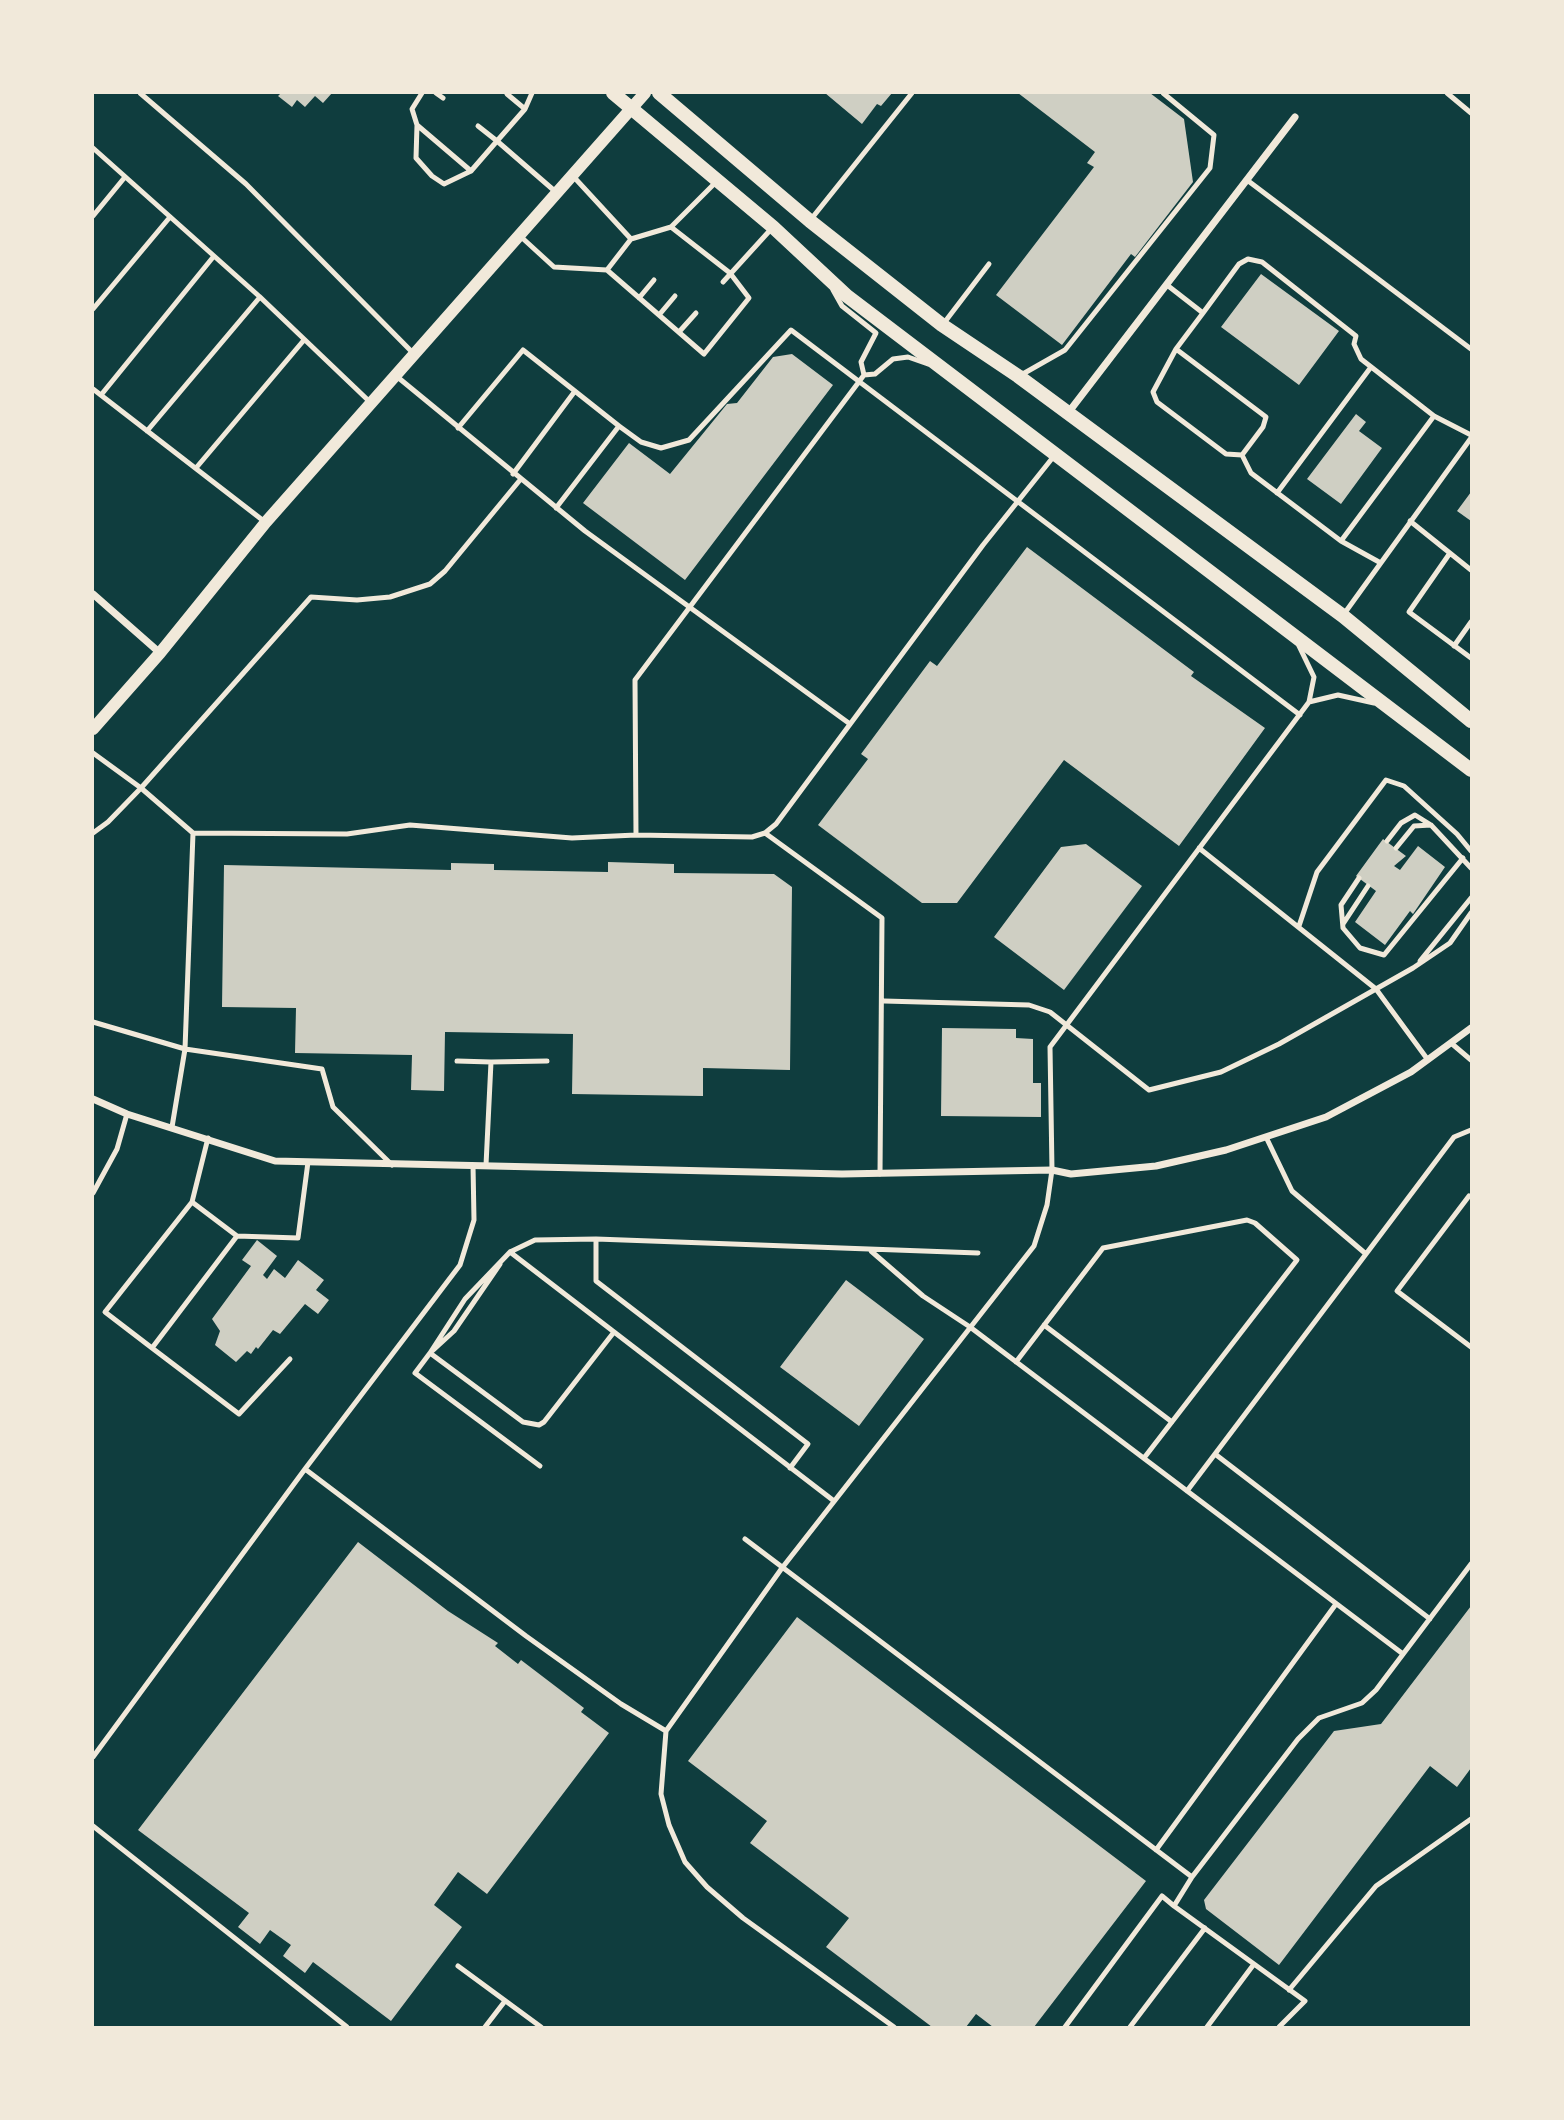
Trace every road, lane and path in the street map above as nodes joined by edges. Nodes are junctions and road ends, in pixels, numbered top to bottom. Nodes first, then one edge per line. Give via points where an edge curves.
1 (141, 93) edge
2 (422, 93) edge
3 (436, 93) edge
4 (532, 93) edge
5 (613, 93) edge
6 (645, 93) edge
7 (659, 93) edge
8 (912, 93) edge
9 (1163, 93) edge
10 (1447, 93) edge
11 (508, 94) edge
12 (443, 98) dead end
13 (631, 108) junction
14 (525, 109) junction
15 (1471, 113) edge
16 (1295, 117) dead end
17 (417, 125) junction
18 (478, 126) dead end
19 (497, 141) junction
20 (93, 148) edge
21 (471, 171) junction
22 (572, 175) junction
23 (125, 177) junction
24 (1247, 180) junction
25 (717, 181) junction
26 (557, 193) junction
27 (93, 216) edge
28 (170, 217) junction
29 (810, 221) junction
30 (671, 227) junction
31 (773, 227) junction
32 (519, 235) junction
33 (631, 239) junction
34 (689, 241) junction
35 (682, 249) dead end
36 (214, 256) junction
37 (709, 257) junction
38 (989, 264) dead end
39 (702, 265) dead end
40 (607, 270) junction
41 (730, 274) junction
42 (826, 279) junction
43 (654, 281) dead end
44 (723, 282) dead end
45 (1167, 285) junction
46 (675, 296) dead end
47 (260, 298) junction
48 (639, 298) junction
49 (93, 309) edge
50 (696, 313) dead end
51 (1203, 313) junction
52 (659, 315) junction
53 (942, 326) junction
54 (679, 332) junction
55 (304, 340) junction
56 (1176, 349) junction
57 (1471, 349) edge
58 (415, 355) junction
59 (1371, 367) junction
60 (943, 369) junction
61 (395, 375) junction
62 (1018, 376) junction
63 (862, 378) junction
64 (93, 389) edge
65 (575, 391) junction
66 (101, 395) junction
67 (371, 403) junction
68 (1068, 413) junction
69 (1434, 416) junction
70 (619, 426) junction
71 (458, 428) junction
72 (148, 431) junction
73 (1471, 436) edge
74 (1056, 454) junction
75 (1242, 455) junction
76 (196, 468) junction
77 (513, 474) junction
78 (520, 480) junction
79 (1277, 493) junction
80 (1021, 501) junction
81 (556, 508) junction
82 (1410, 521) junction
83 (266, 522) junction
84 (1341, 541) junction
85 (1450, 553) junction
86 (1379, 562) junction
87 (1471, 570) edge
88 (93, 594) edge
89 (689, 606) junction
90 (1343, 616) junction
91 (1279, 622) junction
92 (1471, 622) edge
93 (1454, 646) junction
94 (160, 653) junction
95 (1471, 658) edge
96 (1309, 702) junction
97 (1394, 710) junction
98 (1300, 715) junction
99 (1471, 721) edge
100 (850, 724) junction
101 (93, 729) edge
102 (93, 753) edge
103 (1471, 770) edge
104 (141, 788) junction
105 (1431, 825) junction
106 (93, 833) edge
107 (193, 833) junction
108 (765, 833) junction
109 (636, 835) junction
110 (1387, 841) dead end
111 (1199, 848) junction
112 (1396, 848) dead end
113 (1471, 851) edge
114 (1463, 858) junction
115 (1471, 867) edge
116 (1359, 878) dead end
117 (1368, 886) dead end
118 (1471, 898) edge
119 (1471, 914) edge
120 (1299, 926) junction
121 (1343, 928) junction
122 (1413, 968) junction
123 (1376, 989) junction
124 (884, 1001) junction
125 (93, 1022) edge
126 (1066, 1026) junction
127 (1471, 1028) edge
128 (1451, 1043) junction
129 (185, 1049) junction
130 (1428, 1060) junction
131 (1471, 1060) edge
132 (457, 1061) dead end
133 (547, 1061) dead end
134 (491, 1062) junction
135 (93, 1099) edge
136 (127, 1114) junction
137 (172, 1127) junction
138 (1471, 1130) edge
139 (1266, 1137) junction
140 (208, 1138) junction
141 (308, 1162) junction
142 (392, 1165) junction
143 (472, 1165) junction
144 (486, 1165) junction
145 (1052, 1170) junction
146 (880, 1174) junction
147 (103, 1179) junction
148 (93, 1188) edge
149 (93, 1193) edge
150 (1469, 1196) dead end
151 (192, 1202) junction
152 (237, 1236) junction
153 (596, 1239) junction
154 (871, 1251) junction
155 (510, 1252) junction
156 (978, 1253) dead end
157 (1366, 1254) junction
158 (500, 1264) junction
159 (1044, 1325) junction
160 (970, 1327) junction
161 (614, 1332) junction
162 (1471, 1347) edge
163 (152, 1348) junction
164 (430, 1353) junction
165 (290, 1359) dead end
166 (1016, 1362) junction
167 (1172, 1422) junction
168 (1215, 1454) junction
169 (1144, 1458) junction
170 (540, 1466) dead end
171 (790, 1468) junction
172 (305, 1469) junction
173 (1187, 1491) junction
174 (834, 1501) junction
175 (746, 1539) dead end
176 (1471, 1564) edge
177 (782, 1567) junction
178 (1336, 1604) junction
179 (1430, 1619) junction
180 (1403, 1654) junction
181 (666, 1731) junction
182 (93, 1758) edge
183 (1471, 1819) edge
184 (93, 1826) edge
185 (1156, 1850) junction
186 (1192, 1877) junction
187 (1174, 1906) junction
188 (1205, 1928) junction
189 (1254, 1964) junction
190 (458, 1966) dead end
191 (1289, 1990) junction
192 (505, 2001) junction
193 (347, 2027) edge
194 (485, 2027) edge
195 (541, 2027) edge
196 (894, 2027) edge
197 (1065, 2027) edge
198 (1130, 2027) edge
199 (1207, 2027) edge
200 (1279, 2027) edge

1 - 58 lane via 246,184
2 - 17 lane via 412,109
3 - 12 lane
4 - 14 lane
5 - 13 main road
6 - 13 street
7 - 29 main road
8 - 29 lane
9 - 62 lane via 1214,135 1210,168 1065,350
10 - 15 lane
11 - 14 lane
13 - 22 street
13 - 25 main road
14 - 19 lane
16 - 24 street
17 - 21 lane
17 - 21 lane via 416,158 432,176 444,184
18 - 19 lane
19 - 21 lane
19 - 26 lane
20 - 23 lane
22 - 26 street
22 - 33 lane
23 - 27 lane
23 - 28 lane
24 - 45 street
24 - 57 lane
25 - 30 lane
25 - 31 main road
26 - 32 street
28 - 36 lane
28 - 49 lane
29 - 53 main road
30 - 33 lane
30 - 34 lane
31 - 41 lane
31 - 42 main road
32 - 40 lane via 554,267
32 - 58 street
33 - 40 lane
34 - 35 lane
34 - 37 lane
36 - 47 lane
36 - 66 lane
37 - 39 lane
37 - 41 lane
38 - 53 lane
40 - 48 lane
41 - 44 lane
41 - 54 lane via 749,298 704,354
42 - 60 main road
42 - 63 lane via 842,306 876,333 861,362
43 - 48 lane
45 - 51 lane
45 - 68 street
46 - 52 lane
47 - 55 lane
47 - 72 lane
48 - 52 lane
50 - 54 lane
51 - 56 lane
51 - 59 lane via 1239,264 1248,259 1262,262 1356,336 1356,353
52 - 54 lane
53 - 62 main road
55 - 67 lane
55 - 76 lane
56 - 75 lane via 1266,417
56 - 75 lane via 1155,385 1157,402 1226,454
58 - 61 street
59 - 69 lane
59 - 79 lane
60 - 63 lane via 908,357 893,359
60 - 74 main road
61 - 67 street
61 - 71 lane
62 - 68 main road
63 - 70 lane via 791,330 689,440 661,448 640,442
63 - 80 lane
63 - 89 lane
64 - 66 lane
65 - 70 lane
65 - 71 lane via 523,350
65 - 77 lane
66 - 72 lane
67 - 83 street
68 - 90 main road
69 - 73 lane
69 - 84 lane
70 - 81 lane
71 - 77 lane
72 - 76 lane
73 - 82 lane
74 - 80 lane
74 - 91 main road
75 - 79 lane via 1251,473
76 - 83 lane
77 - 78 lane
78 - 81 lane
78 - 104 lane via 430,584 390,597 311,597
79 - 84 lane
80 - 98 lane
80 - 100 lane
81 - 89 lane
82 - 85 lane
82 - 86 lane
83 - 94 street
84 - 86 lane
85 - 87 lane
85 - 93 lane via 1409,612
86 - 90 lane
88 - 94 street
89 - 100 lane
89 - 109 lane via 635,680
90 - 99 main road
91 - 96 lane via 1311,667 1314,677
91 - 97 main road
92 - 93 lane
93 - 95 lane
94 - 101 street
96 - 97 lane via 1350,695
96 - 98 lane
97 - 103 main road
98 - 111 lane
100 - 108 lane
102 - 104 lane
104 - 106 lane
104 - 107 lane
105 - 110 lane via 1415,815
105 - 112 lane via 1414,826
105 - 114 lane
107 - 109 lane via 347,834 410,825 572,838
107 - 129 lane
108 - 109 lane via 752,837
108 - 124 lane via 882,918
111 - 120 lane
111 - 126 lane
113 - 120 lane via 1404,786 1386,780 1317,872
114 - 115 lane
114 - 121 lane via 1384,955 1360,948
116 - 121 lane via 1341,905
117 - 121 lane
118 - 122 lane
119 - 122 lane via 1450,943
120 - 123 lane
122 - 123 lane
123 - 126 lane via 1221,1072 1149,1090
123 - 130 lane
124 - 126 lane via 1029,1005 1050,1012
124 - 146 lane
125 - 129 lane
126 - 145 lane via 1050,1047
127 - 128 street
128 - 130 street
128 - 131 lane
129 - 137 lane
129 - 142 lane via 322,1069 333,1107
130 - 139 street via 1326,1117
132 - 134 lane
133 - 134 lane
134 - 144 lane
135 - 136 street
136 - 137 street
136 - 147 lane
137 - 140 street
138 - 157 lane via 1454,1137
139 - 145 street via 1156,1166 1071,1174
139 - 157 lane via 1292,1191
140 - 141 street via 275,1161
140 - 151 lane
141 - 142 street
141 - 152 lane via 298,1238
142 - 143 street
143 - 144 street
143 - 172 lane via 474,1220 460,1265
144 - 146 street
145 - 146 street
145 - 160 lane via 1034,1246
147 - 148 lane
147 - 149 lane
150 - 162 lane via 1397,1291
151 - 152 lane
151 - 163 lane via 105,1312
152 - 163 lane
153 - 154 lane
153 - 155 lane via 535,1240
153 - 171 lane via 596,1281 808,1444
154 - 156 lane
154 - 160 lane via 923,1296
155 - 158 lane
155 - 161 lane
157 - 168 lane
158 - 164 lane via 454,1331
158 - 164 lane via 465,1299
159 - 166 lane
159 - 167 lane
159 - 167 lane via 1103,1248 1247,1220 1255,1223 1297,1260
160 - 166 lane
160 - 174 lane
161 - 164 lane via 544,1422 531,1426
161 - 171 lane
163 - 165 lane via 239,1414
164 - 170 lane via 415,1373
166 - 169 lane
167 - 169 lane
168 - 173 lane
168 - 179 lane
169 - 173 lane
171 - 174 lane
172 - 181 lane via 526,1636
172 - 182 lane
173 - 178 lane
174 - 177 lane
175 - 177 lane
176 - 179 lane
177 - 181 lane
177 - 185 lane
178 - 180 lane
178 - 185 lane
179 - 180 lane
180 - 186 lane via 1362,1703 1311,1725
181 - 196 lane via 661,1794 685,1862 743,1918
183 - 191 lane via 1376,1886
184 - 193 lane
185 - 186 lane
186 - 187 lane
187 - 188 lane
187 - 197 lane via 1162,1896
188 - 189 lane
188 - 198 lane
189 - 191 lane
189 - 199 lane
190 - 192 lane
191 - 200 lane via 1305,2001
192 - 194 lane
192 - 195 lane

